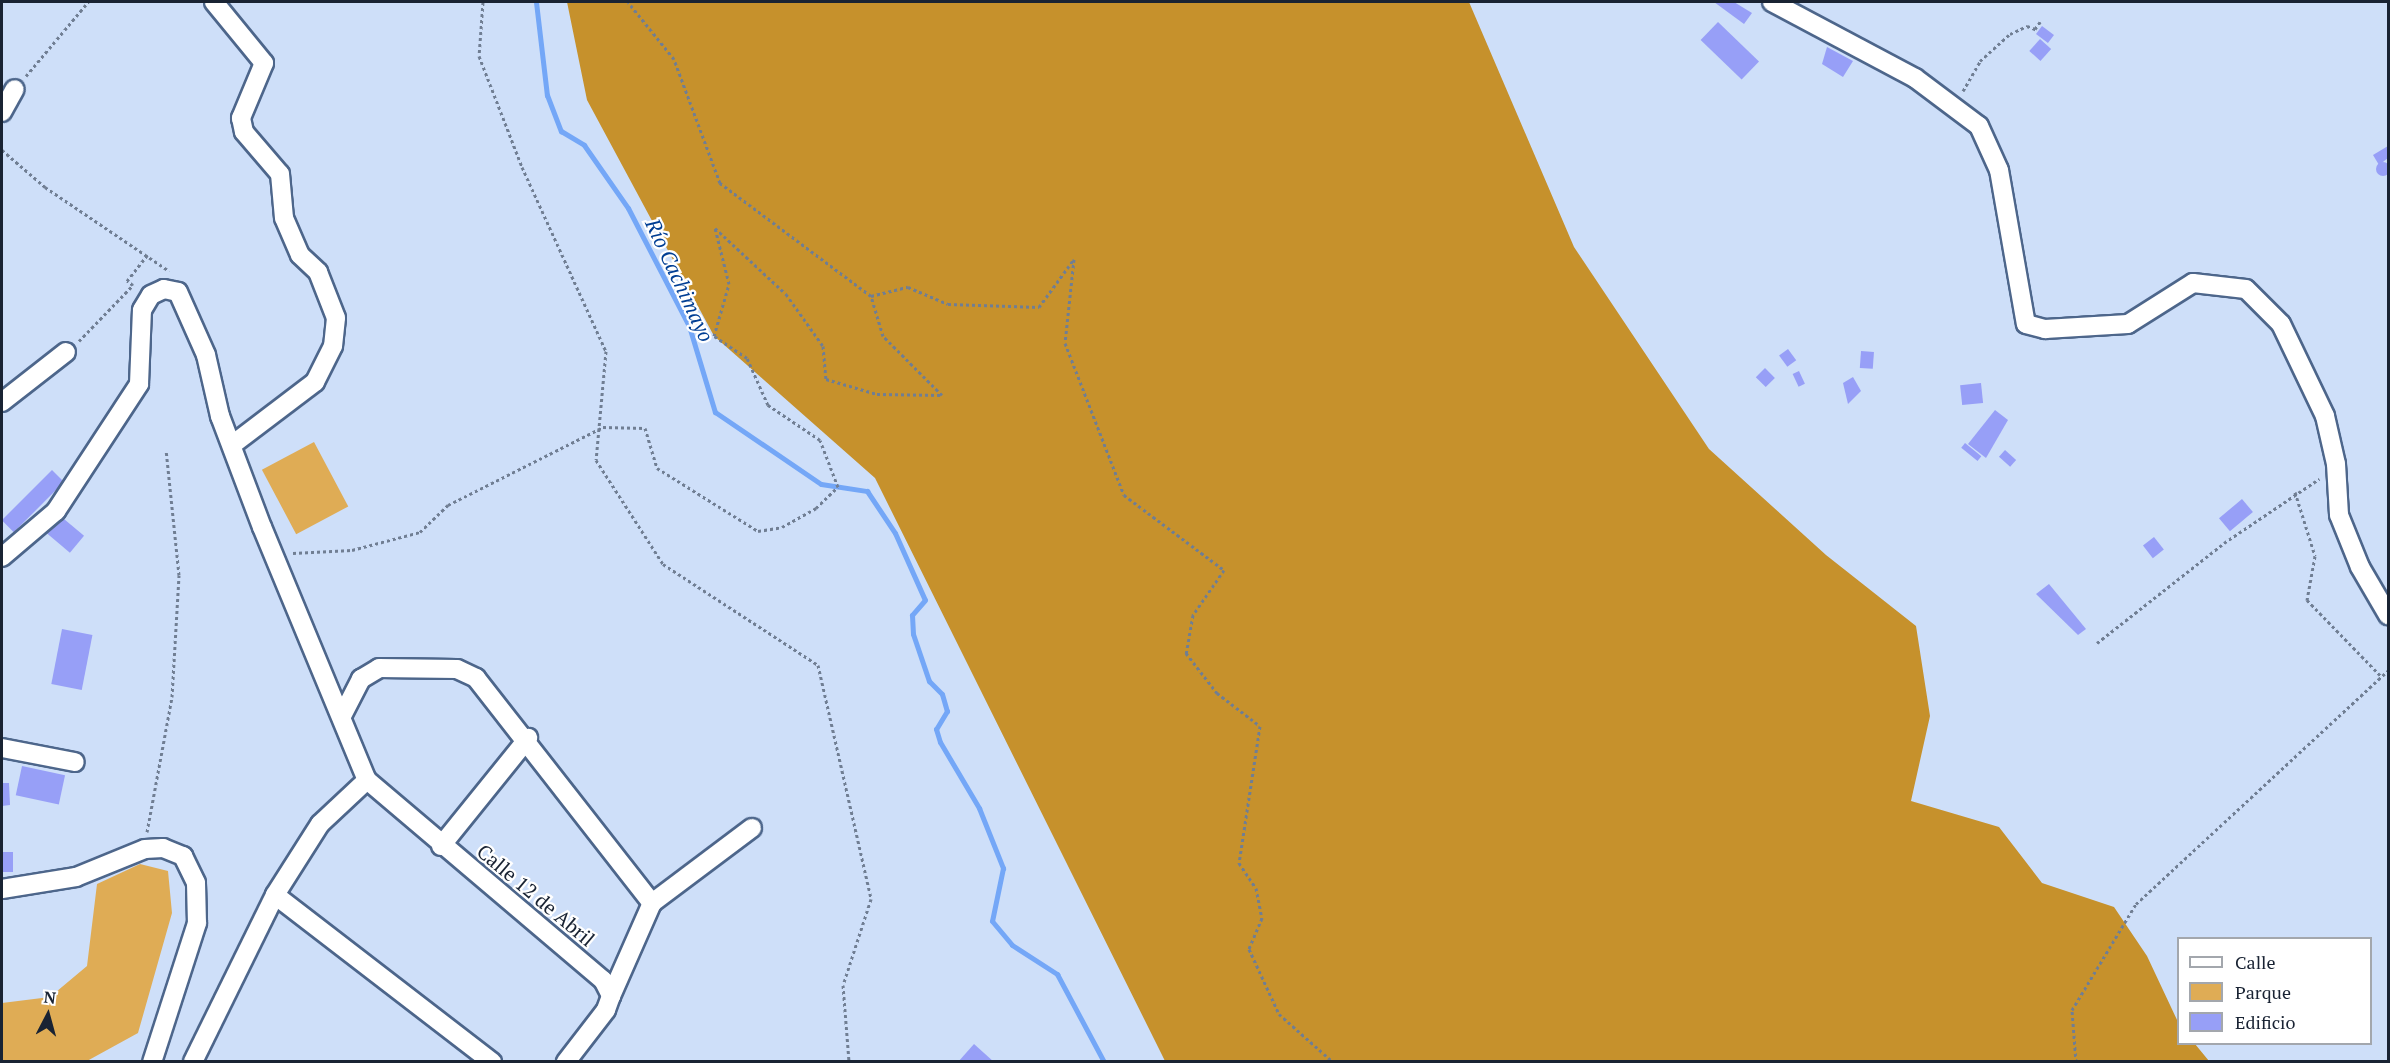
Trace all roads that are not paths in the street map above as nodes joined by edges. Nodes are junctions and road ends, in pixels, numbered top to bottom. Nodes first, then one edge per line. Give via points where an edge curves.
1 (214, 2) edge
2 (1772, 2) edge
3 (15, 89) road end
4 (2, 112) edge
5 (66, 352) road end
6 (2, 402) edge
7 (232, 445) junction
8 (2, 557) edge
9 (2388, 615) edge
10 (342, 716) junction
11 (528, 738) junction
12 (2, 748) edge
13 (75, 762) dead end
14 (367, 780) junction
15 (752, 828) dead end
16 (441, 846) junction
17 (2, 889) edge
18 (275, 895) junction
19 (652, 903) junction
20 (611, 996) junction
21 (152, 1062) edge
22 (193, 1062) edge
23 (492, 1062) edge
24 (566, 1062) edge

1 - 7 street via 264,63 241,118 244,132 279,174 284,219 300,255 318,272 336,318 333,346 315,382
2 - 9 street via 1916,78 1978,126 1999,170 2026,324 2045,329 2128,324 2193,283 2246,289 2282,324 2325,416 2336,464 2339,515 2360,567
3 - 4 street
5 - 6 street
7 - 8 street via 187,305 178,291 164,289 151,295 142,310 139,384 56,511
7 - 10 street
10 - 11 street via 361,679 379,668 457,669 477,678
10 - 14 street
11 - 16 street
11 - 19 street
12 - 13 street
14 - 16 street, Calle 12 de Abril
14 - 18 street via 320,824
15 - 19 street
16 - 20 street, Calle 12 de Abril via 603,980
17 - 21 street via 76,877 145,849 163,848 183,856 196,883 197,923
18 - 22 street
18 - 23 street
19 - 20 street
20 - 24 street

